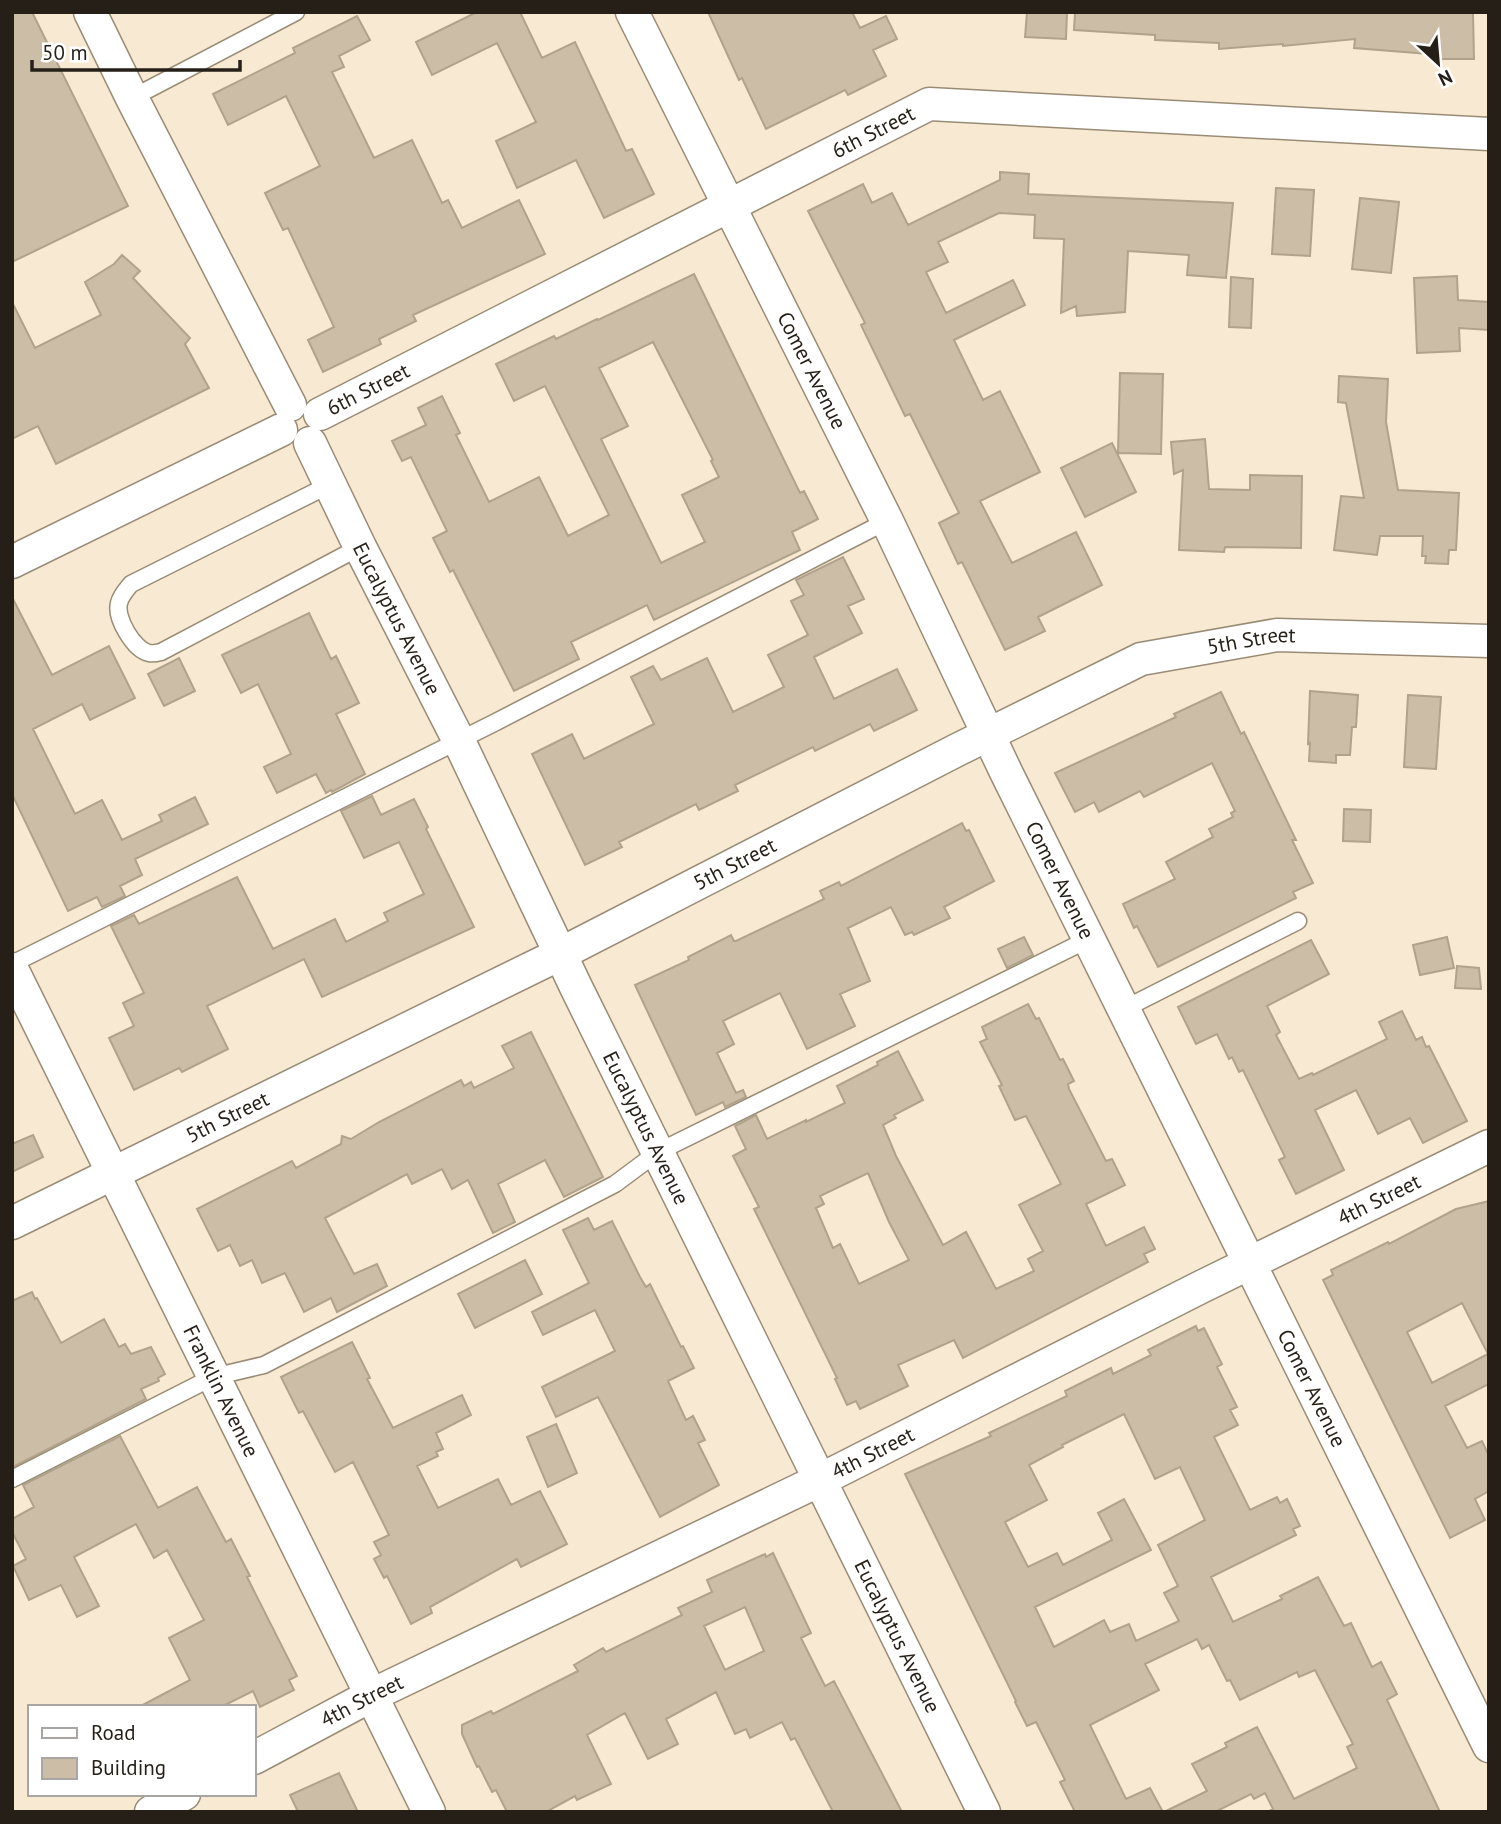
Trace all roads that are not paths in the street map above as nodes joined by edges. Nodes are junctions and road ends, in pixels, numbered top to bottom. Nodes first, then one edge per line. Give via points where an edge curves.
1 (90, 12) edge
2 (296, 12) edge
3 (632, 12) edge
4 (132, 98) junction
5 (1489, 134) edge
6 (728, 206) junction
7 (300, 423) junction
8 (329, 485) junction
9 (887, 521) junction
10 (360, 547) junction
11 (12, 562) edge
12 (1489, 642) edge
13 (988, 735) junction
14 (459, 741) junction
15 (1298, 921) dead end
16 (1089, 939) junction
17 (560, 954) junction
18 (12, 964) edge
19 (12, 969) edge
20 (1124, 1009) junction
21 (1489, 1146) edge
22 (658, 1152) junction
23 (111, 1173) junction
24 (12, 1223) edge
25 (1250, 1263) junction
26 (213, 1377) junction
27 (12, 1479) edge
28 (820, 1480) junction
29 (372, 1695) junction
30 (1489, 1746) edge
31 (256, 1757) edge
32 (180, 1796) edge
33 (151, 1812) edge
34 (429, 1812) edge
35 (984, 1812) edge

1 - 4 street, Eucalyptus Avenue
2 - 4 lane
3 - 6 street, Comer Avenue
4 - 7 street, Eucalyptus Avenue
5 - 6 street, 6th Street via 929,104
6 - 7 street, 6th Street
6 - 9 street, Comer Avenue
7 - 8 street, Eucalyptus Avenue
7 - 11 street, 6th Street
8 - 10 street, Eucalyptus Avenue
8 - 10 lane via 131,584 118,606 120,622 147,653 160,652
9 - 13 street, Comer Avenue
9 - 14 lane
10 - 14 street, Eucalyptus Avenue
12 - 13 street, 5th Street via 1277,635 1141,659
13 - 16 street, Comer Avenue
13 - 17 street, 5th Street
14 - 17 street, Eucalyptus Avenue
14 - 18 lane
15 - 20 lane
16 - 20 street, Comer Avenue
16 - 22 lane
17 - 22 street, Eucalyptus Avenue
17 - 23 street, 5th Street
19 - 23 street, Franklin Avenue
20 - 25 street, Comer Avenue
21 - 25 street, 4th Street
22 - 26 lane via 615,1184 264,1365
22 - 28 street, Eucalyptus Avenue
23 - 24 street, 5th Street
23 - 26 street, Franklin Avenue
25 - 28 street, 4th Street
25 - 30 street, Comer Avenue
26 - 27 lane
26 - 29 street, Franklin Avenue
28 - 29 street, 4th Street
28 - 35 street, Eucalyptus Avenue
29 - 31 street, 4th Street
29 - 34 street, Franklin Avenue
32 - 33 street

